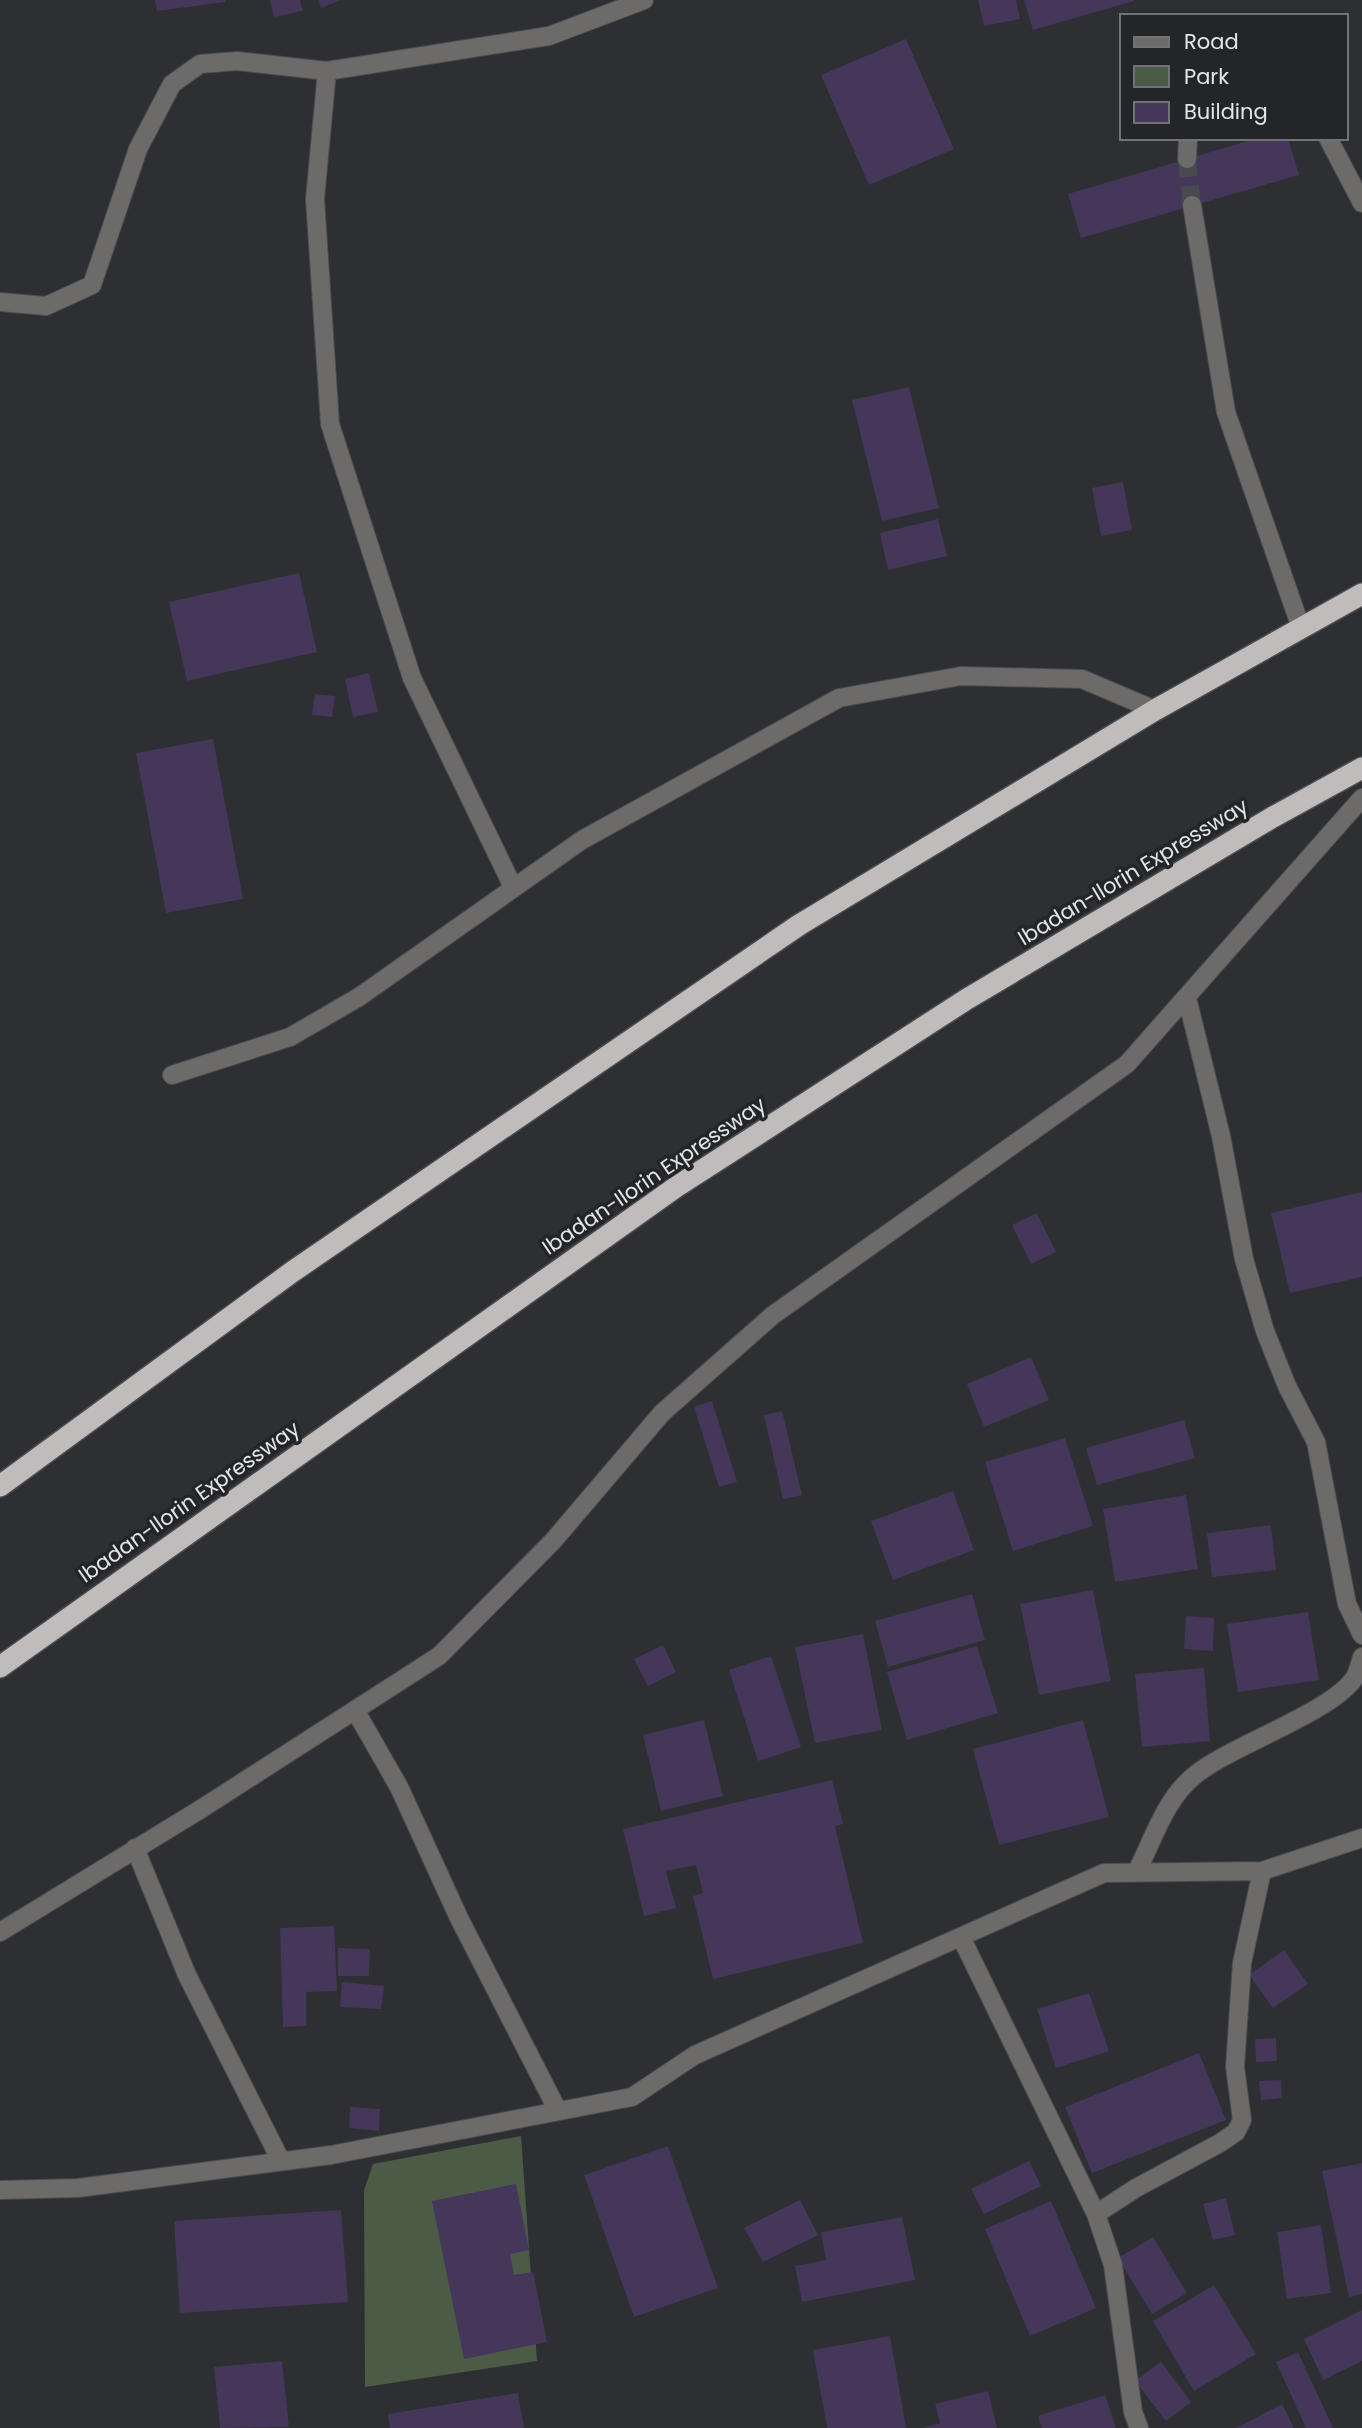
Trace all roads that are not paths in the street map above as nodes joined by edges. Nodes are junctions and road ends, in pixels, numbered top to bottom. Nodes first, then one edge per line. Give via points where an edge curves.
1 (643, 0) edge
2 (327, 71) junction
3 (1188, 140) edge
4 (1329, 140) edge
5 (1187, 159) tunnel mouth
6 (1362, 202) edge
7 (1192, 205) tunnel mouth
8 (0, 302) edge
9 (1362, 594) edge
10 (1301, 628) junction
11 (1155, 710) junction
12 (1362, 768) edge
13 (1362, 797) edge
14 (513, 887) junction
15 (1186, 998) junction
16 (172, 1075) dead end
17 (0, 1486) edge
18 (1362, 1635) edge
19 (1362, 1657) edge
20 (0, 1667) edge
21 (355, 1710) junction
22 (1362, 1838) edge
23 (135, 1849) junction
24 (1137, 1871) junction
25 (1262, 1871) junction
26 (0, 1932) edge
27 (961, 1937) junction
28 (558, 2110) junction
29 (281, 2161) junction
30 (0, 2190) edge
31 (1096, 2214) junction
32 (1139, 2428) edge

1 - 2 street via 549,36
2 - 8 street via 237,61 200,64 172,84 138,149 92,285 46,306
2 - 14 street via 315,199 330,424 412,678
3 - 5 street
4 - 6 street
7 - 10 street via 1226,412
9 - 10 highway
10 - 11 highway
11 - 14 street via 1082,679 961,676 838,698 582,840
11 - 17 highway via 799,925 292,1272
12 - 20 highway, Ibadan-Ilorin Expressway via 967,999 676,1187
13 - 15 street
14 - 16 street via 359,997 290,1037
15 - 18 street via 1221,1136 1244,1259 1265,1331 1316,1442 1347,1604
15 - 21 street via 1127,1064 773,1315 662,1413 553,1541 439,1656
19 - 24 street via 1355,1677 1333,1698 1194,1776 1169,1804
21 - 23 street
21 - 28 street via 399,1787 459,1918
22 - 25 street
23 - 26 street
23 - 29 street via 187,1975
24 - 25 street
24 - 27 street via 1104,1872
25 - 31 street via 1242,1963 1235,2067 1242,2120 1236,2132 1220,2143
27 - 28 street via 695,2055 632,2097
27 - 31 street
28 - 29 street
29 - 30 street via 78,2188
31 - 32 street via 1113,2265

